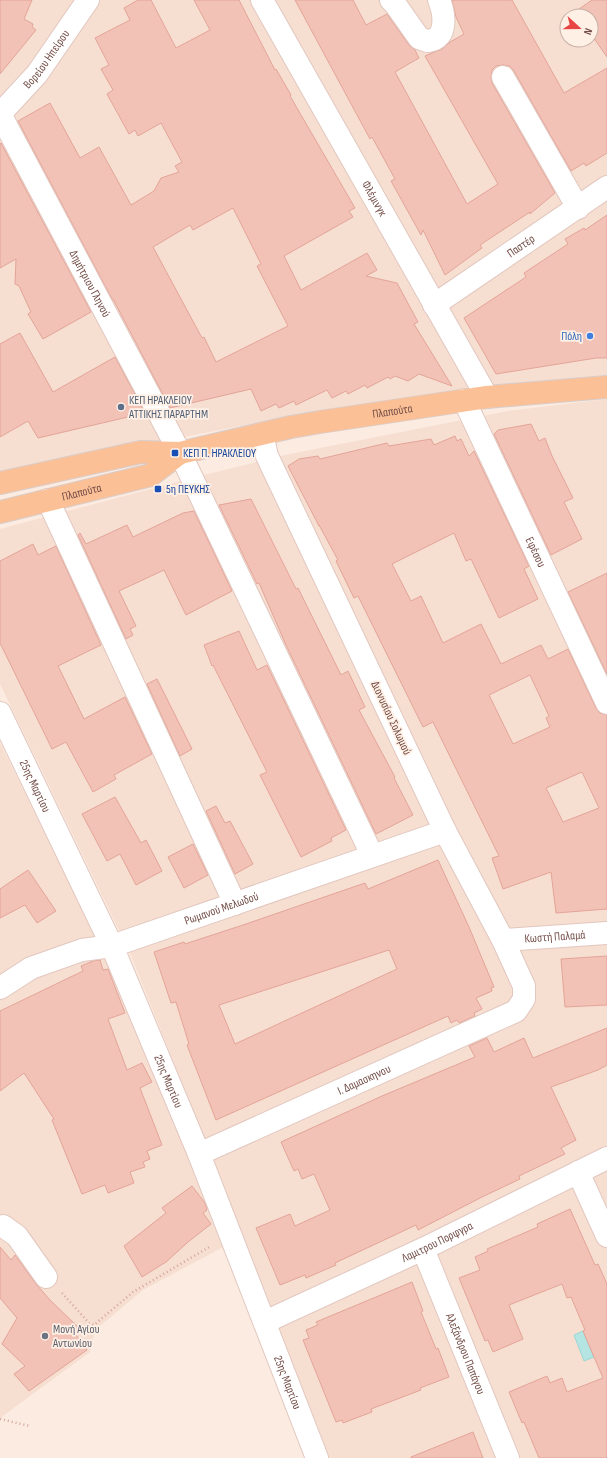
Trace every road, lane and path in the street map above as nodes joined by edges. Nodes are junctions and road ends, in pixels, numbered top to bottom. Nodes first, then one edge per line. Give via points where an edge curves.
1 (88, 0) edge
2 (262, 0) edge
3 (391, 0) edge
4 (439, 0) edge
5 (503, 77) dead end
6 (0, 114) edge
7 (607, 187) edge
8 (578, 208) junction
9 (434, 305) junction
10 (607, 387) edge
11 (487, 397) junction
12 (464, 400) junction
13 (262, 434) junction
14 (180, 453) junction
15 (0, 483) edge
16 (48, 500) junction
17 (0, 512) edge
18 (607, 703) edge
19 (0, 713) edge
20 (445, 831) junction
21 (372, 855) junction
22 (235, 904) junction
23 (607, 933) edge
24 (503, 940) junction
25 (112, 946) junction
26 (0, 988) edge
27 (524, 999) joint
28 (199, 1154) junction
29 (607, 1158) edge
30 (578, 1172) junction
31 (1, 1223) edge
32 (607, 1236) edge
33 (230, 1237) junction
34 (423, 1249) junction
35 (46, 1277) joint
36 (265, 1322) junction
37 (0, 1419) edge
38 (30, 1426) dead end
39 (317, 1458) edge
40 (508, 1458) edge

1 - 6 street, Βορείου Ηπείρου via 37,74
2 - 9 street, Φλέμινγκ
3 - 4 street via 419,38 428,40 438,36 444,25
5 - 8 street
6 - 14 street, Δημήτριου Γληνού
7 - 8 street, Παστέρ
8 - 9 street, Παστέρ
9 - 11 street, Φλέμινγκ
10 - 11 main road, Πλαπούτα
11 - 12 main road, Πλαπούτα
12 - 13 main road, Πλαπούτα via 320,422
12 - 18 street, Εφέσου
13 - 14 main road, Πλαπούτα
13 - 20 street, Διονυσίου Σολωμού via 267,456
14 - 15 main road, Πλαπούτα via 141,452
14 - 16 main road, Πλαπούτα via 151,474
14 - 21 street, Δημήτριου Γληνού
16 - 17 main road, Πλαπούτα
16 - 22 street
19 - 25 street, 25ης Μαρτίου
20 - 21 street, Ρωμανού Μελωδού
20 - 24 street, Διονυσίου Σολωμού
21 - 22 street, Ρωμανού Μελωδού
22 - 25 street, Ρωμανού Μελωδού
23 - 24 street, Κωστή Παλαμά
24 - 27 street, Διονυσίου Σολωμού via 524,986
25 - 26 street, Ρωμανού Μελωδού via 82,950 31,968
25 - 28 street, 25ης Μαρτίου
27 - 28 street, Ι. Δαμασκηνου via 516,1011
28 - 33 street, 25ης Μαρτίου
29 - 30 street, Λαμιτρου Πορφγρα
30 - 32 street
30 - 34 street, Λαμιτρου Πορφγρα
31 - 35 street via 17,1236
33 - 35 path via 133,1292 94,1325 89,1323
33 - 36 street, 25ης Μαρτίου
34 - 36 street, Λαμιτρου Πορφγρα
34 - 40 street, Αλεξάνδρου Παπάγου
36 - 39 street, 25ης Μαρτίου
37 - 38 path

